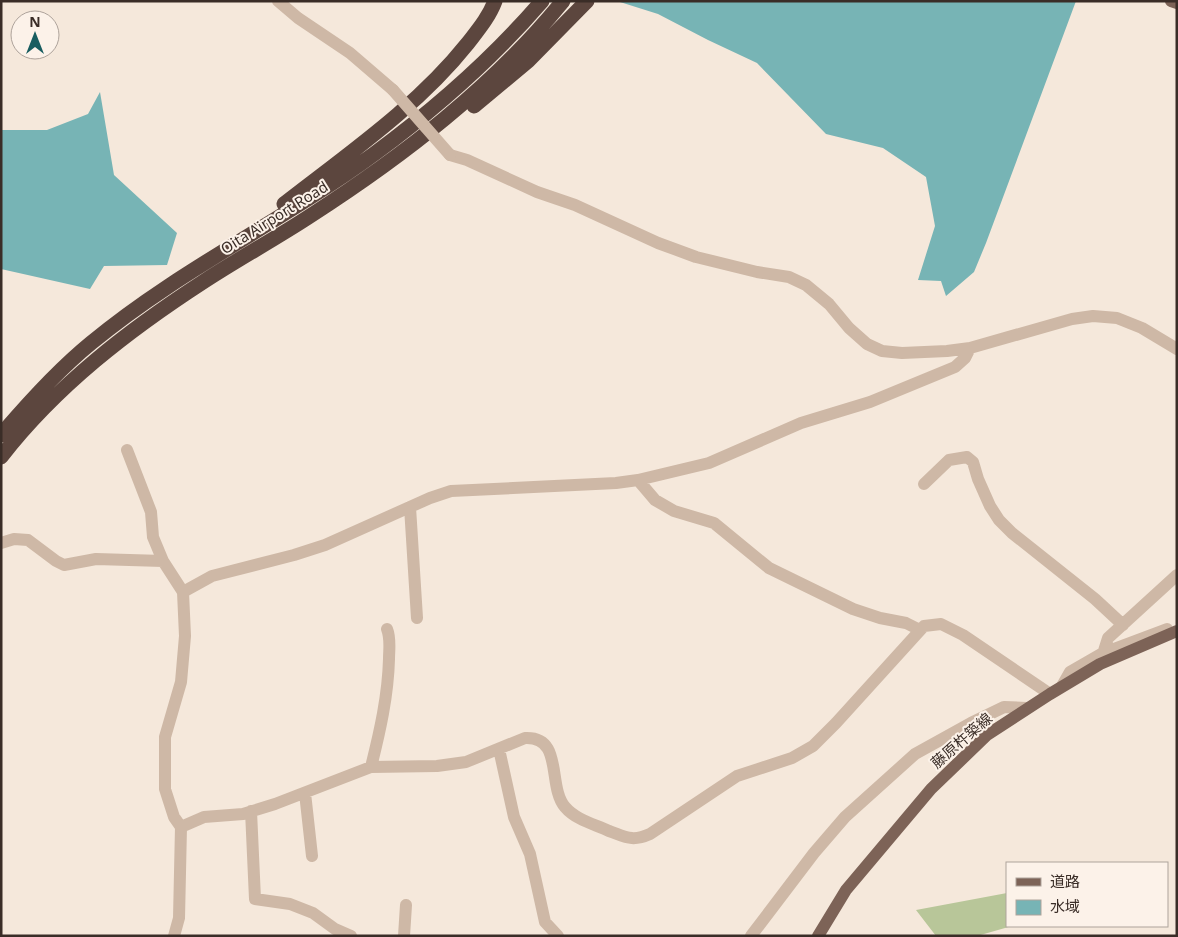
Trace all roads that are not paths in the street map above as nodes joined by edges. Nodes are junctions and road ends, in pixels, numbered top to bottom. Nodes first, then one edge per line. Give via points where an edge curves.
1 (278, 1) edge
2 (542, 1) edge
3 (587, 1) edge
4 (1170, 1) edge
5 (495, 2) edge
6 (561, 3) edge
7 (1177, 4) edge
8 (309, 216) junction
9 (213, 258) junction
10 (970, 348) junction
11 (1177, 349) edge
12 (1, 435) edge
13 (127, 450) dead end
14 (1, 457) edge
15 (638, 480) junction
16 (924, 484) dead end
17 (410, 507) junction
18 (1, 543) edge
19 (163, 561) junction
20 (1177, 575) edge
21 (183, 592) junction
22 (417, 618) dead end
23 (1123, 625) junction
24 (1177, 626) edge
25 (387, 628) dead end
26 (920, 630) junction
27 (1177, 631) edge
28 (1102, 658) junction
29 (1050, 694) junction
30 (1027, 708) junction
31 (499, 749) junction
32 (370, 767) junction
33 (305, 793) junction
34 (251, 811) junction
35 (181, 827) junction
36 (312, 856) dead end
37 (406, 905) dead end
38 (174, 936) edge
39 (351, 936) edge
40 (404, 936) edge
41 (558, 936) edge
42 (751, 936) edge
43 (818, 936) edge

1 - 10 street, bridge via 350,53 393,90 450,155 696,257 789,277 806,285 867,344 882,351
2 - 9 highway, Oita Airport Road via 484,62 381,149
3 - 8 highway via 528,61 416,152
4 - 7 main road
5 - 9 highway via 484,23 459,54 385,126
6 - 8 highway, Oita Airport Road via 492,76 424,136
8 - 14 highway, Oita Airport Road via 202,282 103,354 38,415
9 - 12 highway, Oita Airport Road via 92,342 59,372
10 - 11 street via 1093,316 1117,318 1142,328
10 - 15 street via 966,358 955,367 870,402 800,423 709,463
13 - 19 street via 151,512 153,537
15 - 17 street via 451,492
15 - 26 street via 655,500 674,511 714,524 769,568 853,609
16 - 23 street via 949,460 967,457 973,462 999,520
17 - 21 street via 325,545 212,576
17 - 22 street
18 - 19 street via 28,540 64,565 96,559
19 - 21 street
20 - 23 street
21 - 35 street via 181,682 165,737 165,789 174,817
23 - 28 street via 1108,638
24 - 28 street
25 - 32 street via 390,636 388,683
26 - 29 street via 924,626 941,624 963,635
26 - 31 street via 813,746 792,758 738,776 638,839 628,838 573,815 558,791 551,756 544,742 535,737 525,738
27 - 28 main road, 藤原杵築線
28 - 29 main road, 藤原杵築線
29 - 30 main road, 藤原杵築線
30 - 42 street via 1004,707 915,754 845,817
30 - 43 main road, 藤原杵築線 via 987,735 931,789 846,890
31 - 32 street via 466,762
31 - 41 street via 514,817 530,854 544,922
32 - 33 street
33 - 34 street
33 - 36 street
34 - 35 street via 204,817
34 - 39 street via 254,899 290,904 313,913 334,929
35 - 38 street via 179,918
37 - 40 street

